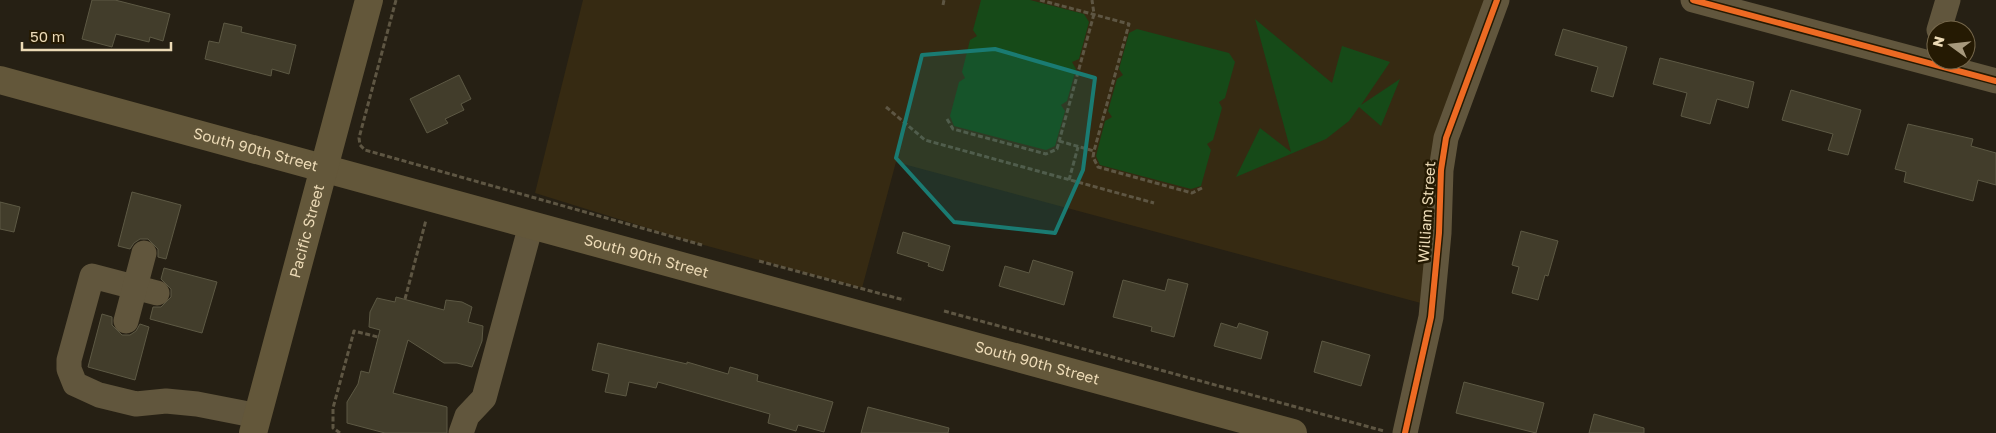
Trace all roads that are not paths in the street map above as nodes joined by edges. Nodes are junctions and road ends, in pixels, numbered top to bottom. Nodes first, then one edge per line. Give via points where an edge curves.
1 (369, 0) edge
2 (1497, 0) edge
3 (1693, 0) edge
4 (1948, 0) edge
5 (1942, 20) edge
6 (1926, 51) edge
7 (1971, 70) edge
8 (0, 80) edge
9 (1996, 81) edge
10 (324, 168) junction
11 (531, 225) junction
12 (144, 253) dead end
13 (146, 291) junction
14 (126, 320) dead end
15 (256, 424) edge
16 (461, 433) edge
17 (1292, 433) edge
18 (1396, 433) edge

1 - 10 main road, Pacific Street
2 - 18 street, William Street via 1446,138 1431,317
3 - 6 street
4 - 5 street
7 - 9 street
8 - 10 main road, South 90th Street
10 - 11 main road, South 90th Street
10 - 15 main road, Pacific Street
11 - 16 street via 484,398 467,416
11 - 17 main road, South 90th Street
12 - 13 street
13 - 14 street
13 - 15 street via 92,276 69,360 75,384 88,392 128,403 181,402

